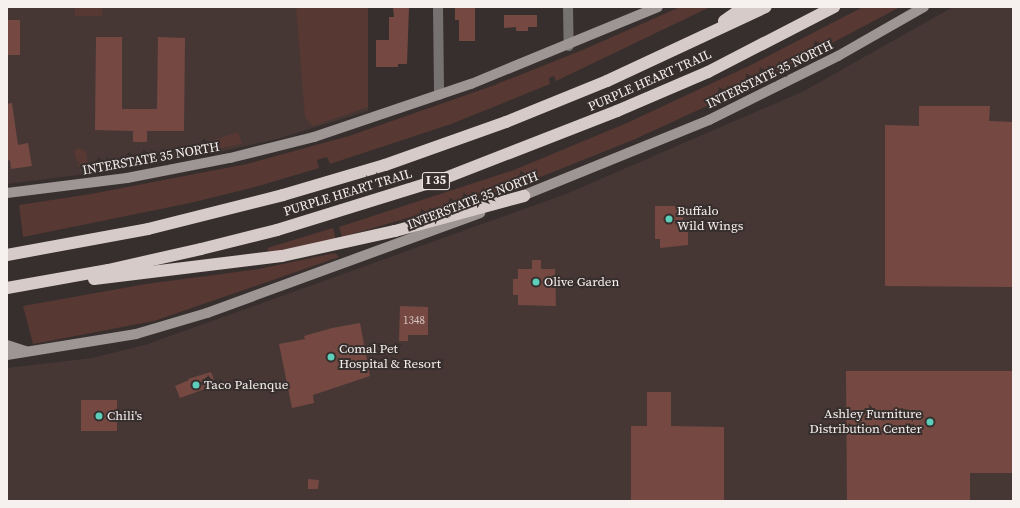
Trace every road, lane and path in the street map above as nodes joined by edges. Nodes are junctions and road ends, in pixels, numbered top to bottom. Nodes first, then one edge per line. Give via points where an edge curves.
1 (438, 7) edge
2 (568, 7) edge
3 (658, 7) edge
4 (744, 7) edge
5 (766, 7) edge
6 (834, 7) edge
7 (924, 7) edge
8 (692, 43) junction
9 (569, 46) junction
10 (439, 95) junction
11 (21, 192) junction
12 (7, 193) edge
13 (524, 196) junction
14 (7, 199) edge
15 (10, 255) edge
16 (11, 287) edge
17 (7, 345) edge
18 (31, 352) junction
19 (7, 355) edge

1 - 10 street
2 - 9 street
3 - 9 main road, INTERSTATE 35 NORTH
4 - 8 highway
5 - 8 highway, PURPLE HEART TRAIL / I 35
6 - 16 highway, PURPLE HEART TRAIL / I 35 via 708,72 445,178 231,241 108,270
7 - 13 main road, INTERSTATE 35 NORTH via 838,56 709,120
8 - 15 highway, PURPLE HEART TRAIL / I 35 via 506,122 385,165 283,195 148,228
9 - 10 main road, INTERSTATE 35 NORTH
10 - 11 main road, INTERSTATE 35 NORTH via 314,137 230,158 128,178
11 - 12 main road, INTERSTATE 35 NORTH
11 - 14 main road
13 - 16 highway via 395,231 282,256 152,274
13 - 18 main road, INTERSTATE 35 NORTH via 207,313 136,334
17 - 18 main road
18 - 19 main road, INTERSTATE 35 NORTH

